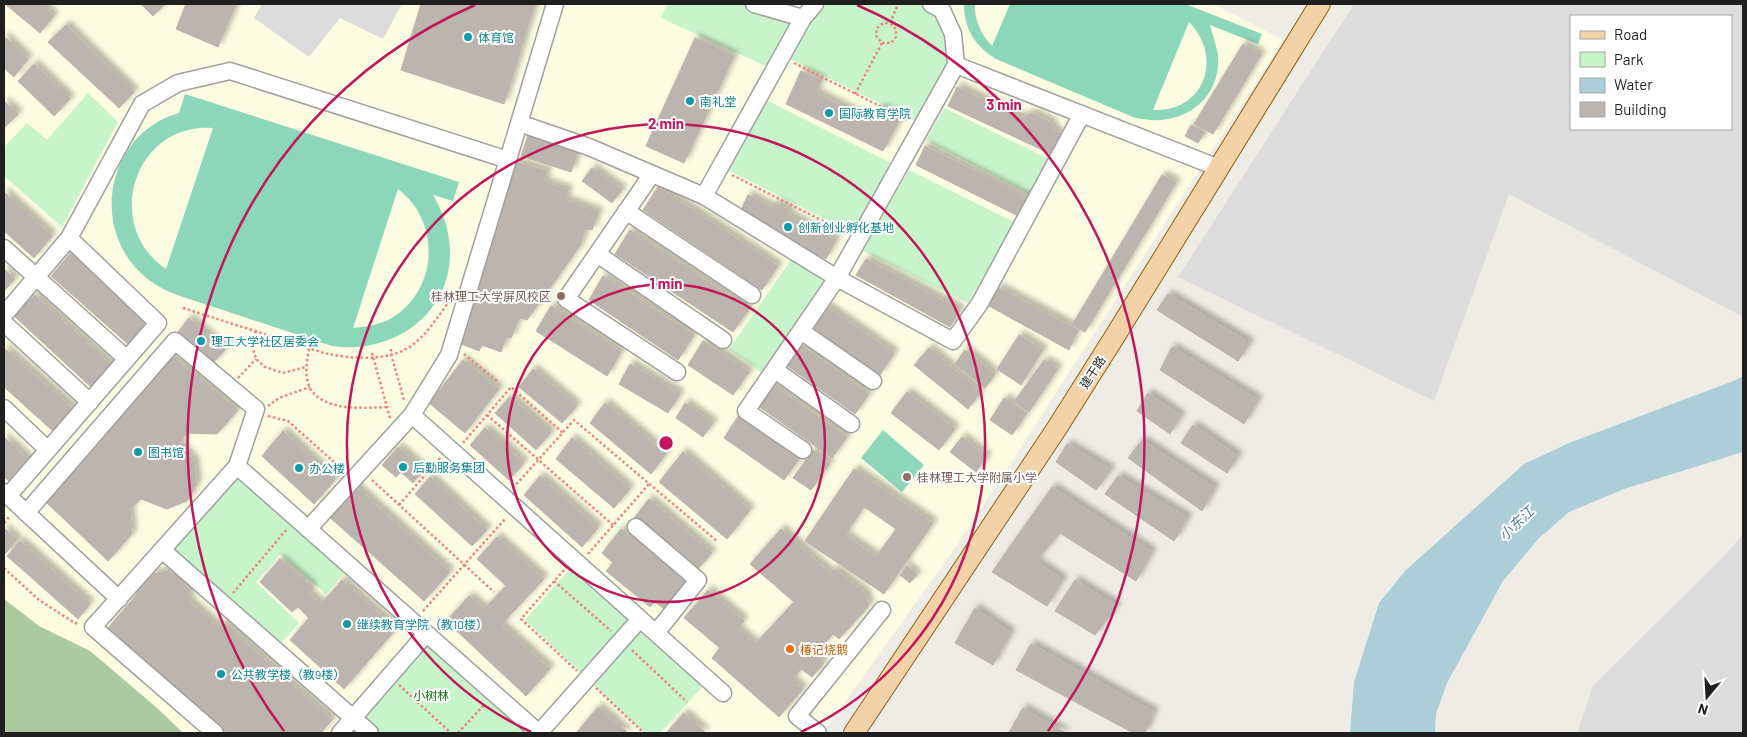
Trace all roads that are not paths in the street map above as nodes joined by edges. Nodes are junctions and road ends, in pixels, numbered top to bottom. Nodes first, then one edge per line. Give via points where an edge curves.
1 (555, 4) edge
2 (754, 4) edge
3 (814, 4) edge
4 (931, 4) edge
5 (1320, 4) edge
6 (803, 18) junction
7 (956, 64) junction
8 (1082, 114) junction
9 (519, 123) junction
10 (508, 160) junction
11 (1219, 168) junction
12 (652, 174) junction
13 (704, 196) junction
14 (626, 211) junction
15 (70, 238) junction
16 (4, 248) edge
17 (597, 254) junction
18 (36, 278) junction
19 (837, 278) junction
20 (752, 295) dead end
21 (4, 316) edge
22 (4, 323) edge
23 (801, 331) junction
24 (723, 340) dead end
25 (127, 359) junction
26 (774, 370) junction
27 (677, 372) dead end
28 (873, 381) dead end
29 (90, 402) junction
30 (4, 408) edge
31 (408, 408) junction
32 (851, 424) dead end
33 (48, 450) junction
34 (802, 450) dead end
35 (237, 466) junction
36 (6, 494) edge
37 (26, 513) junction
38 (636, 527) dead end
39 (308, 529) junction
40 (162, 550) junction
41 (119, 598) junction
42 (882, 610) dead end
43 (640, 619) junction
44 (656, 633) junction
45 (426, 634) junction
46 (723, 693) dead end
47 (353, 718) junction
48 (215, 733) edge
49 (340, 733) edge
50 (370, 733) edge
51 (539, 733) edge
52 (818, 733) edge
53 (854, 733) edge

1 - 9 lane
2 - 6 lane
3 - 6 lane
4 - 7 lane via 942,10 953,34
5 - 11 main road, 建干路
6 - 13 lane
7 - 8 lane
7 - 19 lane
8 - 11 lane
8 - 19 lane via 980,303 953,341
9 - 10 lane
9 - 12 lane via 589,147
10 - 15 lane via 230,71 178,83 142,104
10 - 31 lane via 449,355
11 - 53 main road, 建干路 via 1056,428
12 - 13 lane
12 - 14 lane
13 - 19 lane
14 - 17 lane
14 - 20 lane
15 - 18 lane
15 - 25 lane via 158,323
16 - 18 lane
17 - 24 lane
17 - 27 lane via 566,299
18 - 21 lane
18 - 25 lane
19 - 23 lane
22 - 29 lane
23 - 26 lane
23 - 28 lane
25 - 29 lane
26 - 32 lane
26 - 34 lane via 746,411
29 - 33 lane
30 - 33 lane
31 - 39 lane via 358,475
31 - 43 lane via 450,453 512,500
33 - 36 lane
35 - 37 lane via 256,409 175,341
35 - 39 lane
35 - 40 lane
36 - 37 lane
37 - 41 lane
38 - 44 lane via 698,580
39 - 45 lane
40 - 41 lane
40 - 47 lane
41 - 48 lane via 93,627
42 - 52 lane via 797,716
43 - 44 lane
43 - 51 lane
44 - 46 lane
45 - 47 lane
45 - 51 lane
47 - 49 lane
47 - 50 lane

